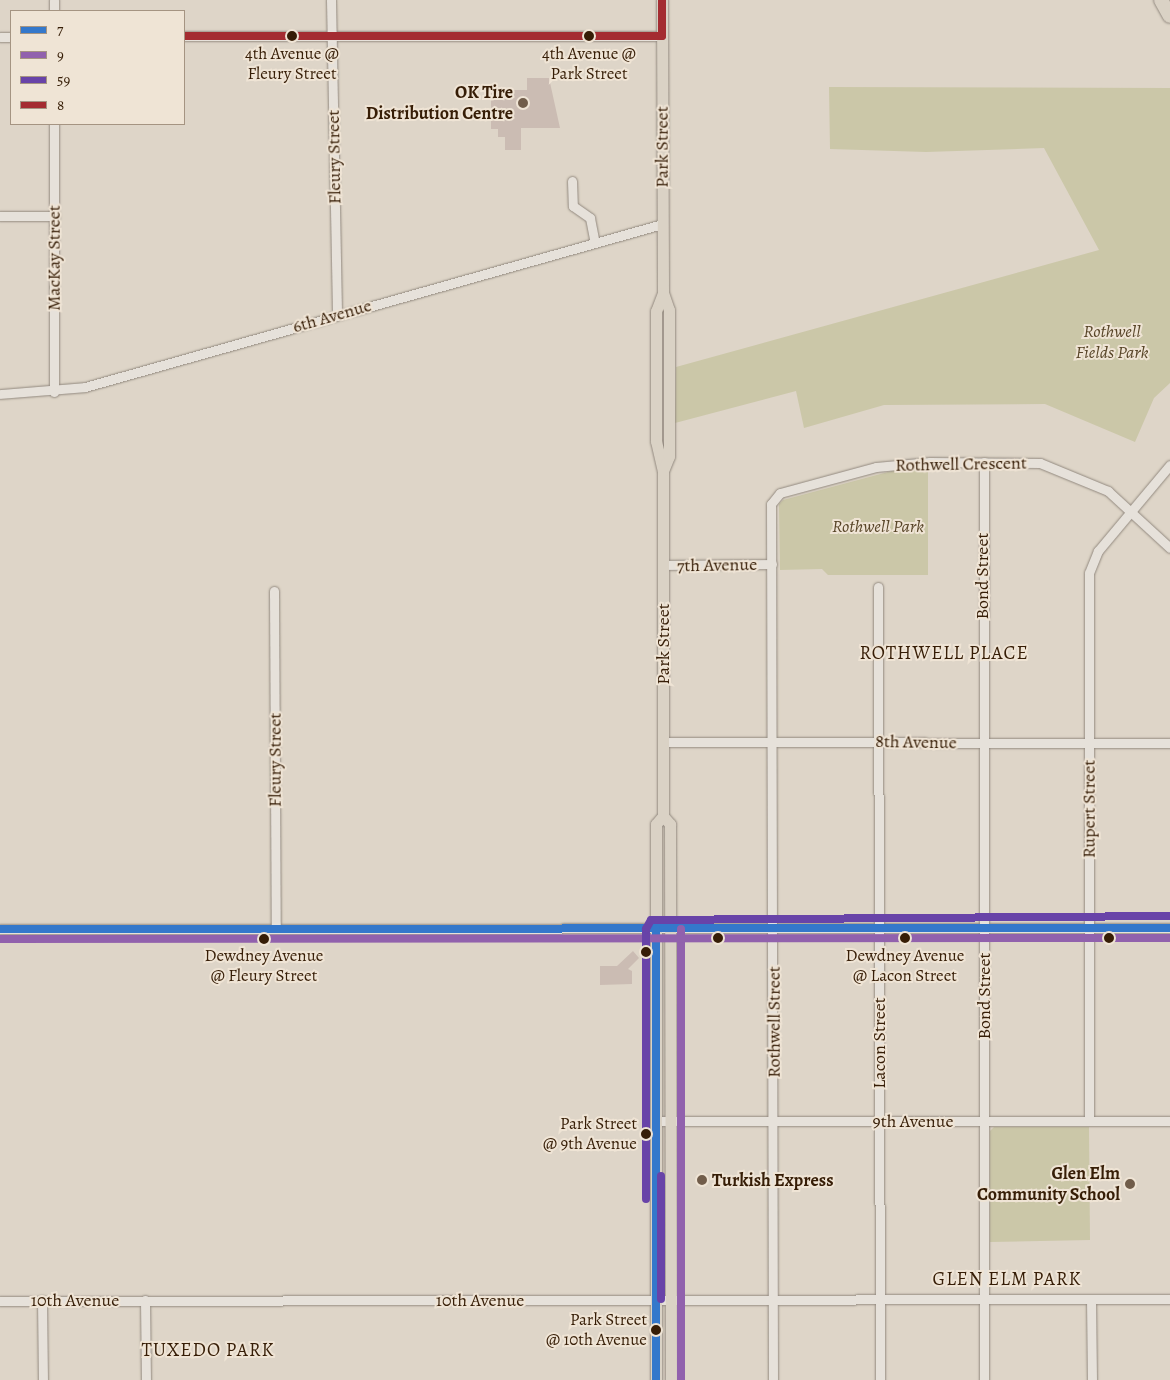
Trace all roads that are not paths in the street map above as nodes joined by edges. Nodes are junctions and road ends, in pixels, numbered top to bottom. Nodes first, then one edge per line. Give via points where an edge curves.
1 (331, 0) edge
2 (662, 0) edge
3 (1161, 0) edge
4 (1170, 16) edge
5 (185, 36) edge
6 (331, 36) junction
7 (662, 36) junction
8 (54, 125) edge
9 (572, 181) dead end
10 (0, 216) edge
11 (54, 216) junction
12 (662, 224) junction
13 (595, 243) junction
14 (337, 315) junction
15 (54, 392) junction
16 (0, 394) edge
17 (984, 462) junction
18 (1170, 465) edge
19 (1131, 510) junction
20 (1170, 548) edge
21 (663, 565) junction
22 (772, 569) junction
23 (878, 587) dead end
24 (274, 591) dead end
25 (663, 742) junction
26 (773, 742) junction
27 (878, 742) junction
28 (983, 743) junction
29 (1089, 743) junction
30 (1170, 743) edge
31 (663, 816) junction
32 (1089, 927) junction
33 (1168, 927) edge
34 (773, 928) junction
35 (878, 928) junction
36 (984, 928) junction
37 (0, 929) edge
38 (276, 929) junction
39 (656, 929) junction
40 (671, 929) junction
41 (656, 1121) junction
42 (671, 1121) junction
43 (774, 1121) junction
44 (879, 1121) junction
45 (984, 1121) junction
46 (1089, 1121) junction
47 (1170, 1121) edge
48 (1170, 1298) edge
49 (656, 1299) junction
50 (671, 1299) junction
51 (1091, 1299) junction
52 (0, 1300) edge
53 (42, 1300) junction
54 (145, 1300) junction
55 (774, 1300) junction
56 (880, 1300) junction
57 (985, 1300) junction
58 (43, 1380) edge
59 (146, 1380) edge
60 (656, 1380) edge
61 (671, 1380) edge
62 (773, 1380) edge
63 (880, 1380) edge
64 (984, 1380) edge
65 (1092, 1380) edge

1 - 6 street, Fleury Street
2 - 7 main road, Park Street
3 - 4 highway
5 - 6 street
6 - 7 street
6 - 14 street, Fleury Street
7 - 12 main road, Park Street
8 - 11 street, MacKay Street
9 - 13 street via 573,206 590,218
10 - 11 street
11 - 15 street, MacKay Street
12 - 13 street, 6th Avenue
12 - 21 main road, Park Street via 663,293 669,310 669,456 663,471
13 - 14 street, 6th Avenue
14 - 15 street, 6th Avenue
15 - 16 street, 6th Avenue
17 - 19 street, Rothwell Crescent via 1040,463 1108,490
17 - 22 street, Rothwell Crescent via 876,467 780,493 771,504
17 - 28 street, Bond Street
18 - 19 street, Rupert Street
19 - 20 street, Rothwell Crescent
19 - 29 street, Rupert Street via 1098,551 1089,573
21 - 22 street, 7th Avenue
21 - 25 main road, Park Street
22 - 26 street, Rothwell Street
23 - 27 street, Lacon Street
24 - 38 street, Fleury Street
25 - 26 street, 8th Avenue
25 - 31 main road, Park Street
26 - 27 street, 8th Avenue
26 - 34 street, Rothwell Street
27 - 28 street, 8th Avenue
27 - 35 street, Lacon Street
28 - 29 street, 8th Avenue
28 - 36 street, Bond Street
29 - 30 street, 8th Avenue
29 - 32 street, Rupert Street
31 - 39 main road, Park Street via 656,824
31 - 40 main road, Park Street via 670,824
32 - 33 street
32 - 36 street
32 - 46 street, Rupert Street
34 - 35 street
34 - 40 street
34 - 43 street, Rothwell Street
35 - 36 street
35 - 44 street, Lacon Street
36 - 45 street, Bond Street
37 - 38 street
38 - 39 street
39 - 40 street
39 - 41 main road, Park Street
40 - 42 main road, Park Street
41 - 42 street, 9th Avenue
41 - 49 main road, Park Street
42 - 43 street, 9th Avenue
42 - 50 main road, Park Street
43 - 44 street, 9th Avenue
43 - 55 street, Rothwell Street
44 - 45 street, 9th Avenue
44 - 56 street, Lacon Street
45 - 46 street, 9th Avenue
45 - 57 street, Bond Street
46 - 47 street, 9th Avenue
48 - 51 street, 10th Avenue
49 - 50 street, 10th Avenue
49 - 54 street, 10th Avenue
49 - 60 main road, Park Street
50 - 55 street, 10th Avenue
50 - 61 main road, Park Street
51 - 57 street, 10th Avenue
51 - 65 street
52 - 53 street, 10th Avenue
53 - 54 street, 10th Avenue
53 - 58 street
54 - 59 street
55 - 56 street, 10th Avenue
55 - 62 street, Rothwell Street
56 - 57 street, 10th Avenue
56 - 63 street, Lacon Street
57 - 64 street, Bond Street

